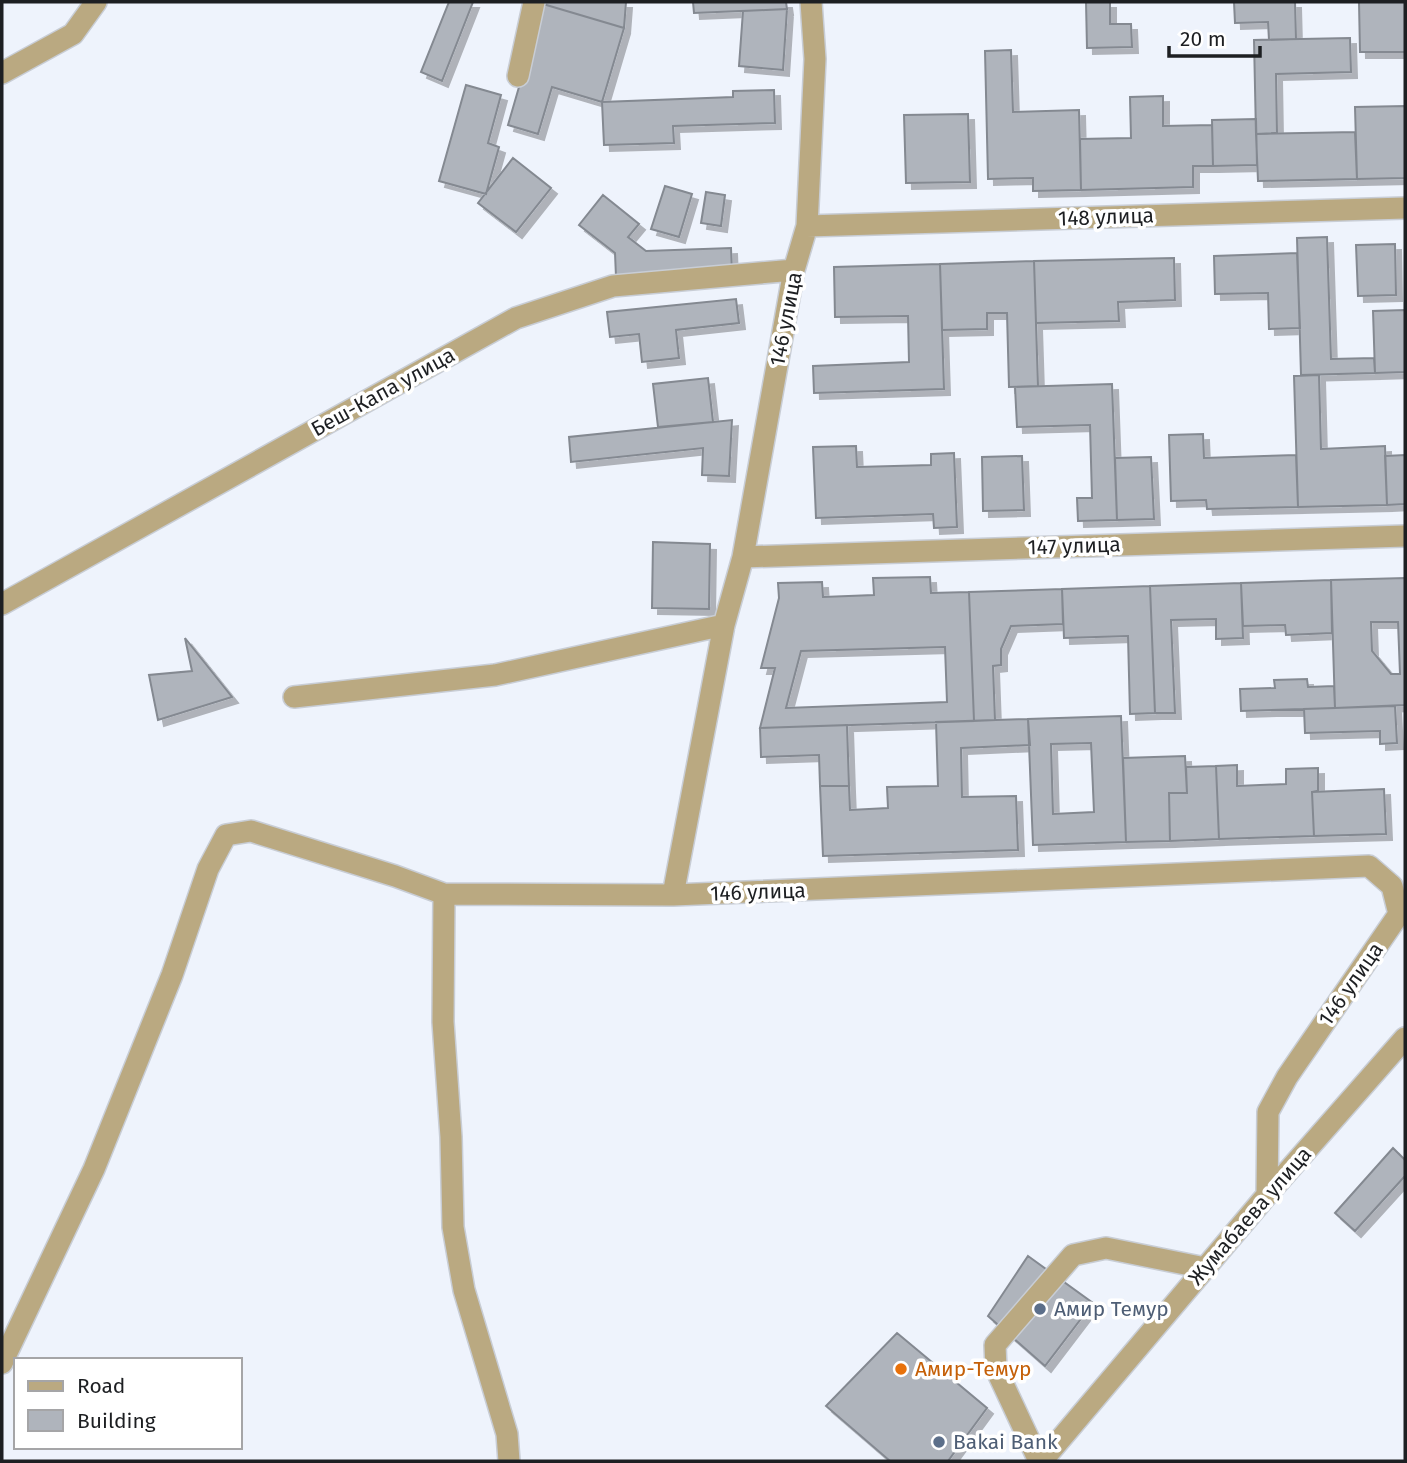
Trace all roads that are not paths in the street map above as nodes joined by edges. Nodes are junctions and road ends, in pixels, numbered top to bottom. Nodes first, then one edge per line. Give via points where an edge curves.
1 (96, 2) edge
2 (534, 2) edge
3 (811, 2) edge
4 (2, 73) edge
5 (518, 76) dead end
6 (1405, 208) edge
7 (807, 226) junction
8 (794, 270) junction
9 (1405, 536) edge
10 (743, 557) junction
11 (2, 604) edge
12 (724, 625) junction
13 (294, 697) dead end
14 (444, 894) junction
15 (673, 895) junction
16 (1405, 1038) edge
17 (1267, 1195) junction
18 (1205, 1268) junction
19 (2, 1363) edge
20 (509, 1461) edge
21 (1040, 1461) edge

1 - 4 street via 73,34
2 - 5 street
3 - 7 street, 146 улица via 815,59
6 - 7 street, 148 улица
7 - 8 street, 146 улица
8 - 10 street, 146 улица
8 - 11 street, Беш-Капа улица via 614,286 516,318
9 - 10 street, 147 улица
10 - 12 street, 146 улица
12 - 13 street via 495,675
12 - 15 street, 146 улица
14 - 15 street
14 - 19 street via 251,831 226,835 208,869 172,975 94,1169
14 - 20 street via 443,1021 453,1227 464,1290 507,1434
15 - 17 street, 146 улица via 1369,866 1392,886 1399,914 1268,1112
16 - 17 street, Жумабаева улица
17 - 18 street, Жумабаева улица
18 - 21 street, Жумабаева улица
18 - 21 street via 1106,1248 1073,1255 1003,1335 995,1345 996,1369

